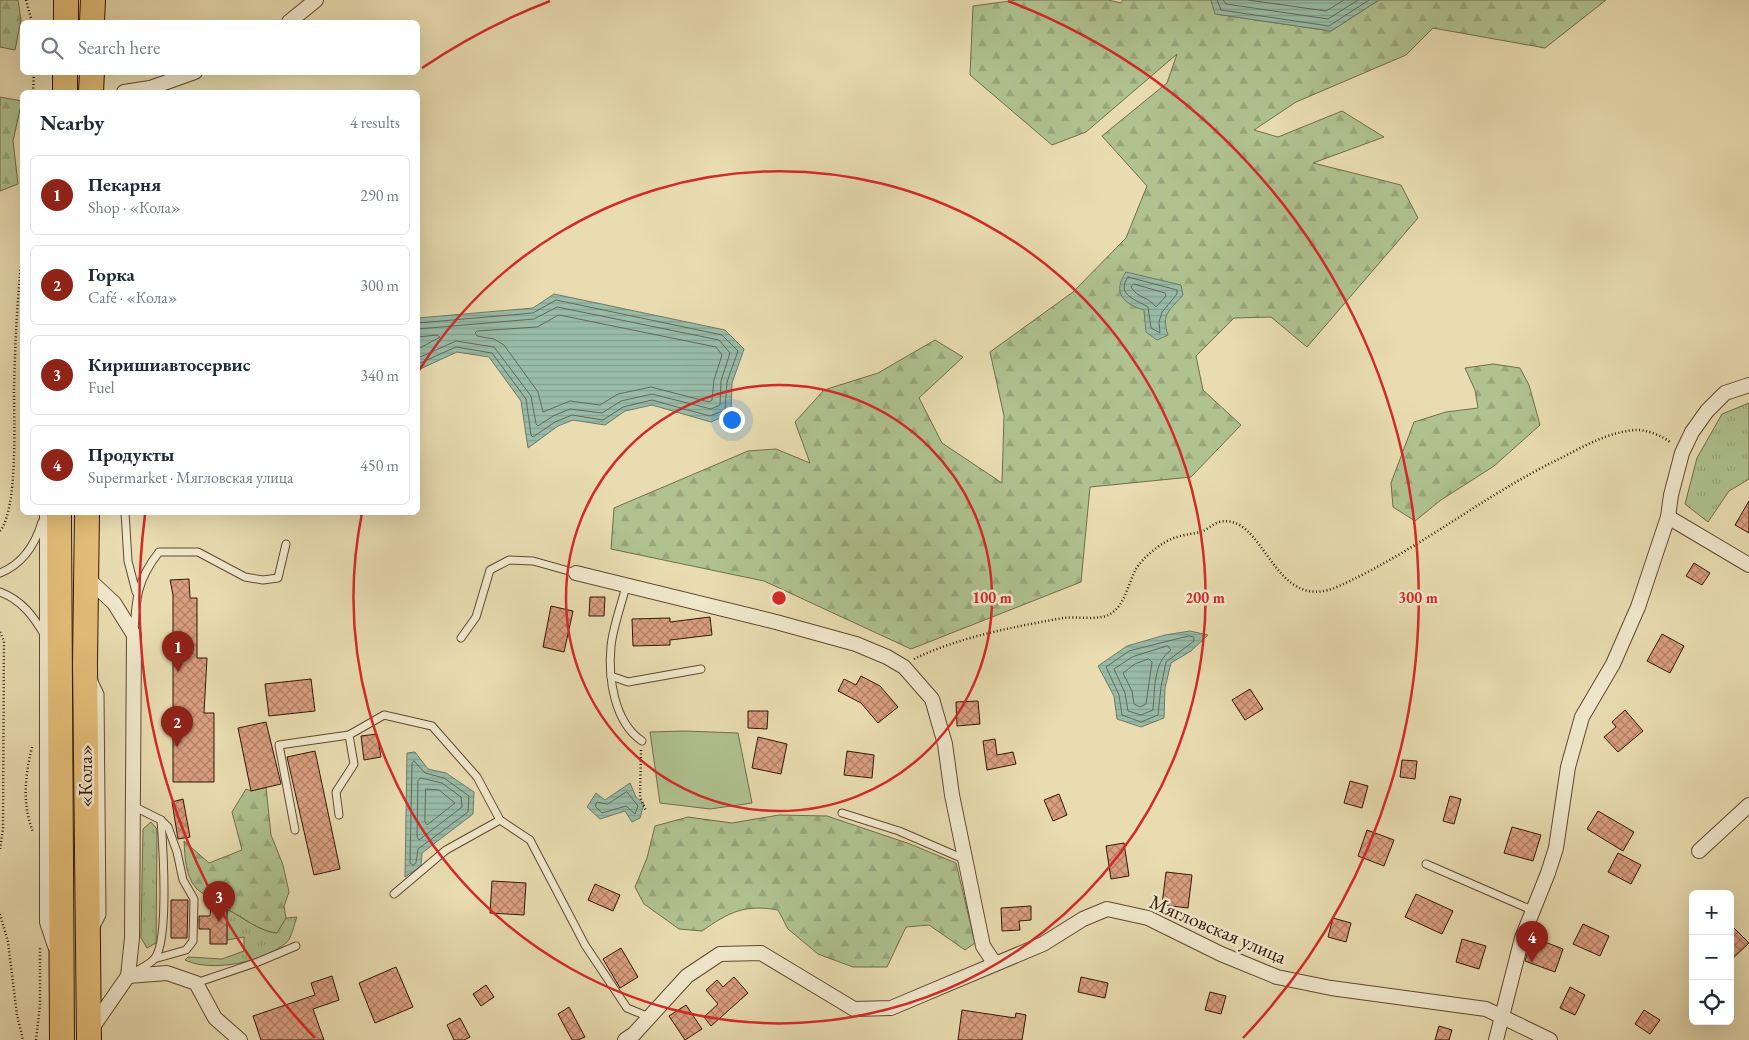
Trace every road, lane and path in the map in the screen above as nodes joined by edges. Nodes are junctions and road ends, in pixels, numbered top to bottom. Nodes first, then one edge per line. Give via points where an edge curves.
1 (26, 0) edge
2 (66, 0) edge
3 (93, 0) edge
4 (316, 0) edge
5 (31, 20) edge
6 (66, 20) edge
7 (92, 20) edge
8 (291, 20) edge
9 (34, 75) edge
10 (65, 75) edge
11 (92, 75) edge
12 (187, 75) edge
13 (33, 90) edge
14 (65, 90) edge
15 (91, 90) edge
16 (137, 90) edge
17 (20, 289) edge
18 (1749, 385) edge
19 (1682, 452) junction
20 (45, 515) edge
21 (46, 515) edge
22 (59, 515) edge
23 (86, 515) edge
24 (125, 515) edge
25 (1668, 517) junction
26 (0, 530) edge
27 (286, 544) dead end
28 (1749, 565) edge
29 (0, 573) edge
30 (576, 573) joint
31 (86, 577) junction
32 (626, 586) junction
33 (0, 592) edge
34 (137, 592) junction
35 (0, 632) edge
36 (134, 635) junction
37 (461, 638) dead end
38 (47, 639) junction
39 (904, 668) junction
40 (701, 669) dead end
41 (611, 676) junction
42 (349, 735) junction
43 (642, 741) joint
44 (1749, 805) edge
45 (133, 806) junction
46 (646, 811) dead end
47 (842, 813) dead end
48 (339, 815) dead end
49 (161, 820) junction
50 (500, 820) junction
51 (295, 830) dead end
52 (0, 849) edge
53 (1698, 851) dead end
54 (967, 860) junction
55 (1426, 864) dead end
56 (394, 894) dead end
57 (1534, 911) junction
58 (0, 914) edge
59 (296, 946) dead end
60 (154, 959) junction
61 (61, 963) junction
62 (995, 964) junction
63 (128, 976) junction
64 (196, 982) junction
65 (650, 1017) junction
66 (1503, 1018) junction
67 (88, 1037) edge
68 (23, 1040) edge
69 (62, 1040) edge
70 (240, 1040) edge
71 (625, 1040) edge
72 (1496, 1040) edge
73 (1550, 1040) edge

1 - 5 path
2 - 6 highway
3 - 7 highway
4 - 8 street
9 - 13 path
10 - 14 highway
11 - 15 highway
12 - 16 street
17 - 26 path via 14,458 9,502
18 - 19 street via 1725,393 1707,410
19 - 25 street
19 - 39 path via 1668,440 1637,429 1603,437 1524,476 1404,551 1337,587 1307,592 1280,572 1250,533 1231,523 1218,522 1203,531 1174,537 1147,556 1137,567 1122,601 1112,614 1100,618 1064,618 1003,630 946,646 915,659
20 - 29 lane via 31,548 20,561
21 - 38 street
22 - 61 highway, «Кола»
23 - 31 highway, «Кола»
24 - 34 lane via 128,561
25 - 28 street
25 - 57 street via 1638,607 1613,664 1582,717 1568,768 1556,848
27 - 34 lane via 278,578 263,580 245,577 198,552 159,552 146,568
30 - 32 street
30 - 37 lane via 533,561 509,560 490,570 476,617
31 - 36 street via 114,603
31 - 67 highway, «Кола»
32 - 39 street via 856,644
32 - 41 lane via 611,646
33 - 38 lane via 28,610
34 - 36 lane
35 - 52 path via 4,641 3,828
36 - 45 street
38 - 61 street via 48,922
39 - 54 street via 932,699 945,744 952,795
40 - 41 lane via 628,682
41 - 43 lane via 621,716 631,734
42 - 48 lane via 354,764 336,792
42 - 50 lane via 384,715 432,726 477,777
42 - 51 lane via 278,745
43 - 46 path via 640,797
44 - 53 street
45 - 49 lane
45 - 63 street via 132,938
47 - 54 lane via 900,832
49 - 60 lane via 162,932
49 - 60 lane via 168,827 183,880 194,899 193,941 186,950
50 - 56 lane via 446,850
50 - 65 lane via 530,840 585,945 627,1008
54 - 62 street via 983,946
55 - 57 lane
57 - 66 street via 1522,938
58 - 68 path via 8,942
59 - 64 lane
60 - 63 lane
61 - 69 highway, «Кола»
62 - 65 street, Мягловская улица via 891,1008 854,1009 761,953 720,954 687,976
62 - 66 street, Мягловская улица via 1043,944 1083,919 1107,909 1148,918 1277,977 1331,988 1486,1009
63 - 64 street via 167,973
63 - 67 street
64 - 70 street via 215,1018
65 - 71 street, Мягловская улица
66 - 72 street
66 - 73 street, Мягловская улица

